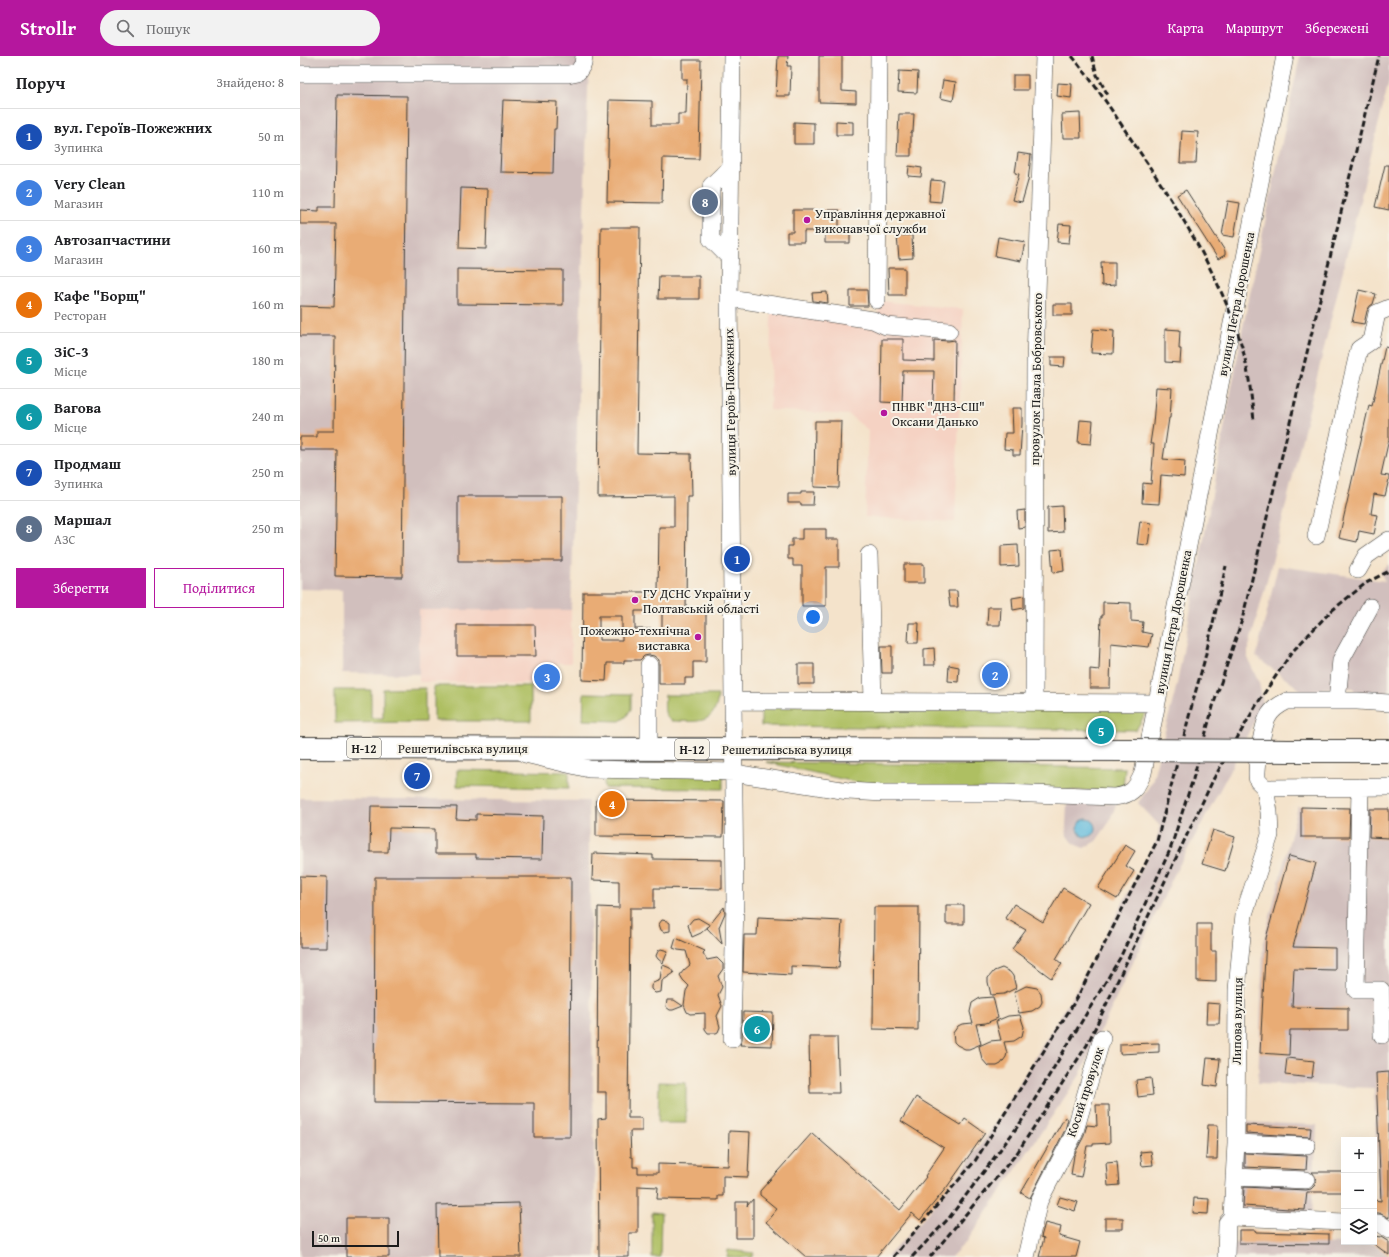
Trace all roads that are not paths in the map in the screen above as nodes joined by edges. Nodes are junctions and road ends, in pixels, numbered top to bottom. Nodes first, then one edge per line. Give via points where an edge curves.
1 (584, 56) edge
2 (732, 56) edge
3 (879, 56) edge
4 (1044, 56) edge
5 (1285, 56) edge
6 (300, 74) edge
7 (729, 298) junction
8 (877, 300) dead end
9 (1389, 308) edge
10 (949, 331) dead end
11 (1316, 536) dead end
12 (1389, 540) edge
13 (869, 555) dead end
14 (1358, 570) dead end
15 (1370, 607) dead end
16 (649, 666) dead end
17 (733, 701) junction
18 (1337, 701) junction
19 (873, 702) junction
20 (1034, 702) junction
21 (1157, 703) junction
22 (1389, 703) edge
23 (300, 748) edge
24 (500, 748) junction
25 (649, 748) junction
26 (734, 749) junction
27 (1389, 751) edge
28 (734, 772) junction
29 (1360, 787) junction
30 (1389, 787) edge
31 (1265, 788) junction
32 (1382, 1035) dead end
33 (1102, 1038) dead end
34 (732, 1040) dead end
35 (1236, 1142) junction
36 (1307, 1146) dead end
37 (1234, 1177) junction
38 (1306, 1180) dead end
39 (1232, 1217) junction
40 (1341, 1222) edge
41 (1377, 1223) edge
42 (1389, 1230) edge
43 (1026, 1257) edge
44 (1226, 1257) edge

1 - 6 street via 578,72 568,74
2 - 7 street, вулиця Героїв-Пожежних
3 - 8 street
4 - 20 street, провулок Павла Бобровського via 1035,363
5 - 21 street, вулиця Петра Дорошенка
7 - 10 street via 873,320 886,326
7 - 17 street, вулиця Героїв-Пожежних
9 - 11 street via 1377,313 1371,341 1359,349
12 - 14 street via 1366,556
13 - 19 street
15 - 18 street via 1341,660
16 - 25 street
17 - 19 street
17 - 26 street, вулиця Героїв-Пожежних
18 - 22 street, Липова вулиця
18 - 31 street, Липова вулиця via 1287,701 1277,706 1264,726 1256,772 1258,781
19 - 20 street
20 - 21 street
21 - 28 street, вулиця Петра Дорошенка via 1140,782 1126,796 876,793 814,786
23 - 24 main road, Решетилівська вулиця / Н-12
24 - 25 main road, Решетилівська вулиця / Н-12
24 - 28 street, вулиця Петра Дорошенка via 589,769
25 - 26 main road, Решетилівська вулиця / Н-12
26 - 27 main road, Решетилівська вулиця, bridge
26 - 28 street, вулиця Героїв-Пожежних
28 - 34 street, вулиця Героїв-Пожежних
29 - 30 street
29 - 31 street
29 - 32 street via 1356,990 1381,990
31 - 35 street, Липова вулиця via 1270,835 1244,914 1237,990
33 - 43 street, Косий провулок via 1074,1134 1039,1201
35 - 36 street
35 - 37 street, Липова вулиця
37 - 38 street
37 - 39 street, Липова вулиця
39 - 40 street
39 - 44 street, Липова вулиця via 1227,1223
41 - 42 street

